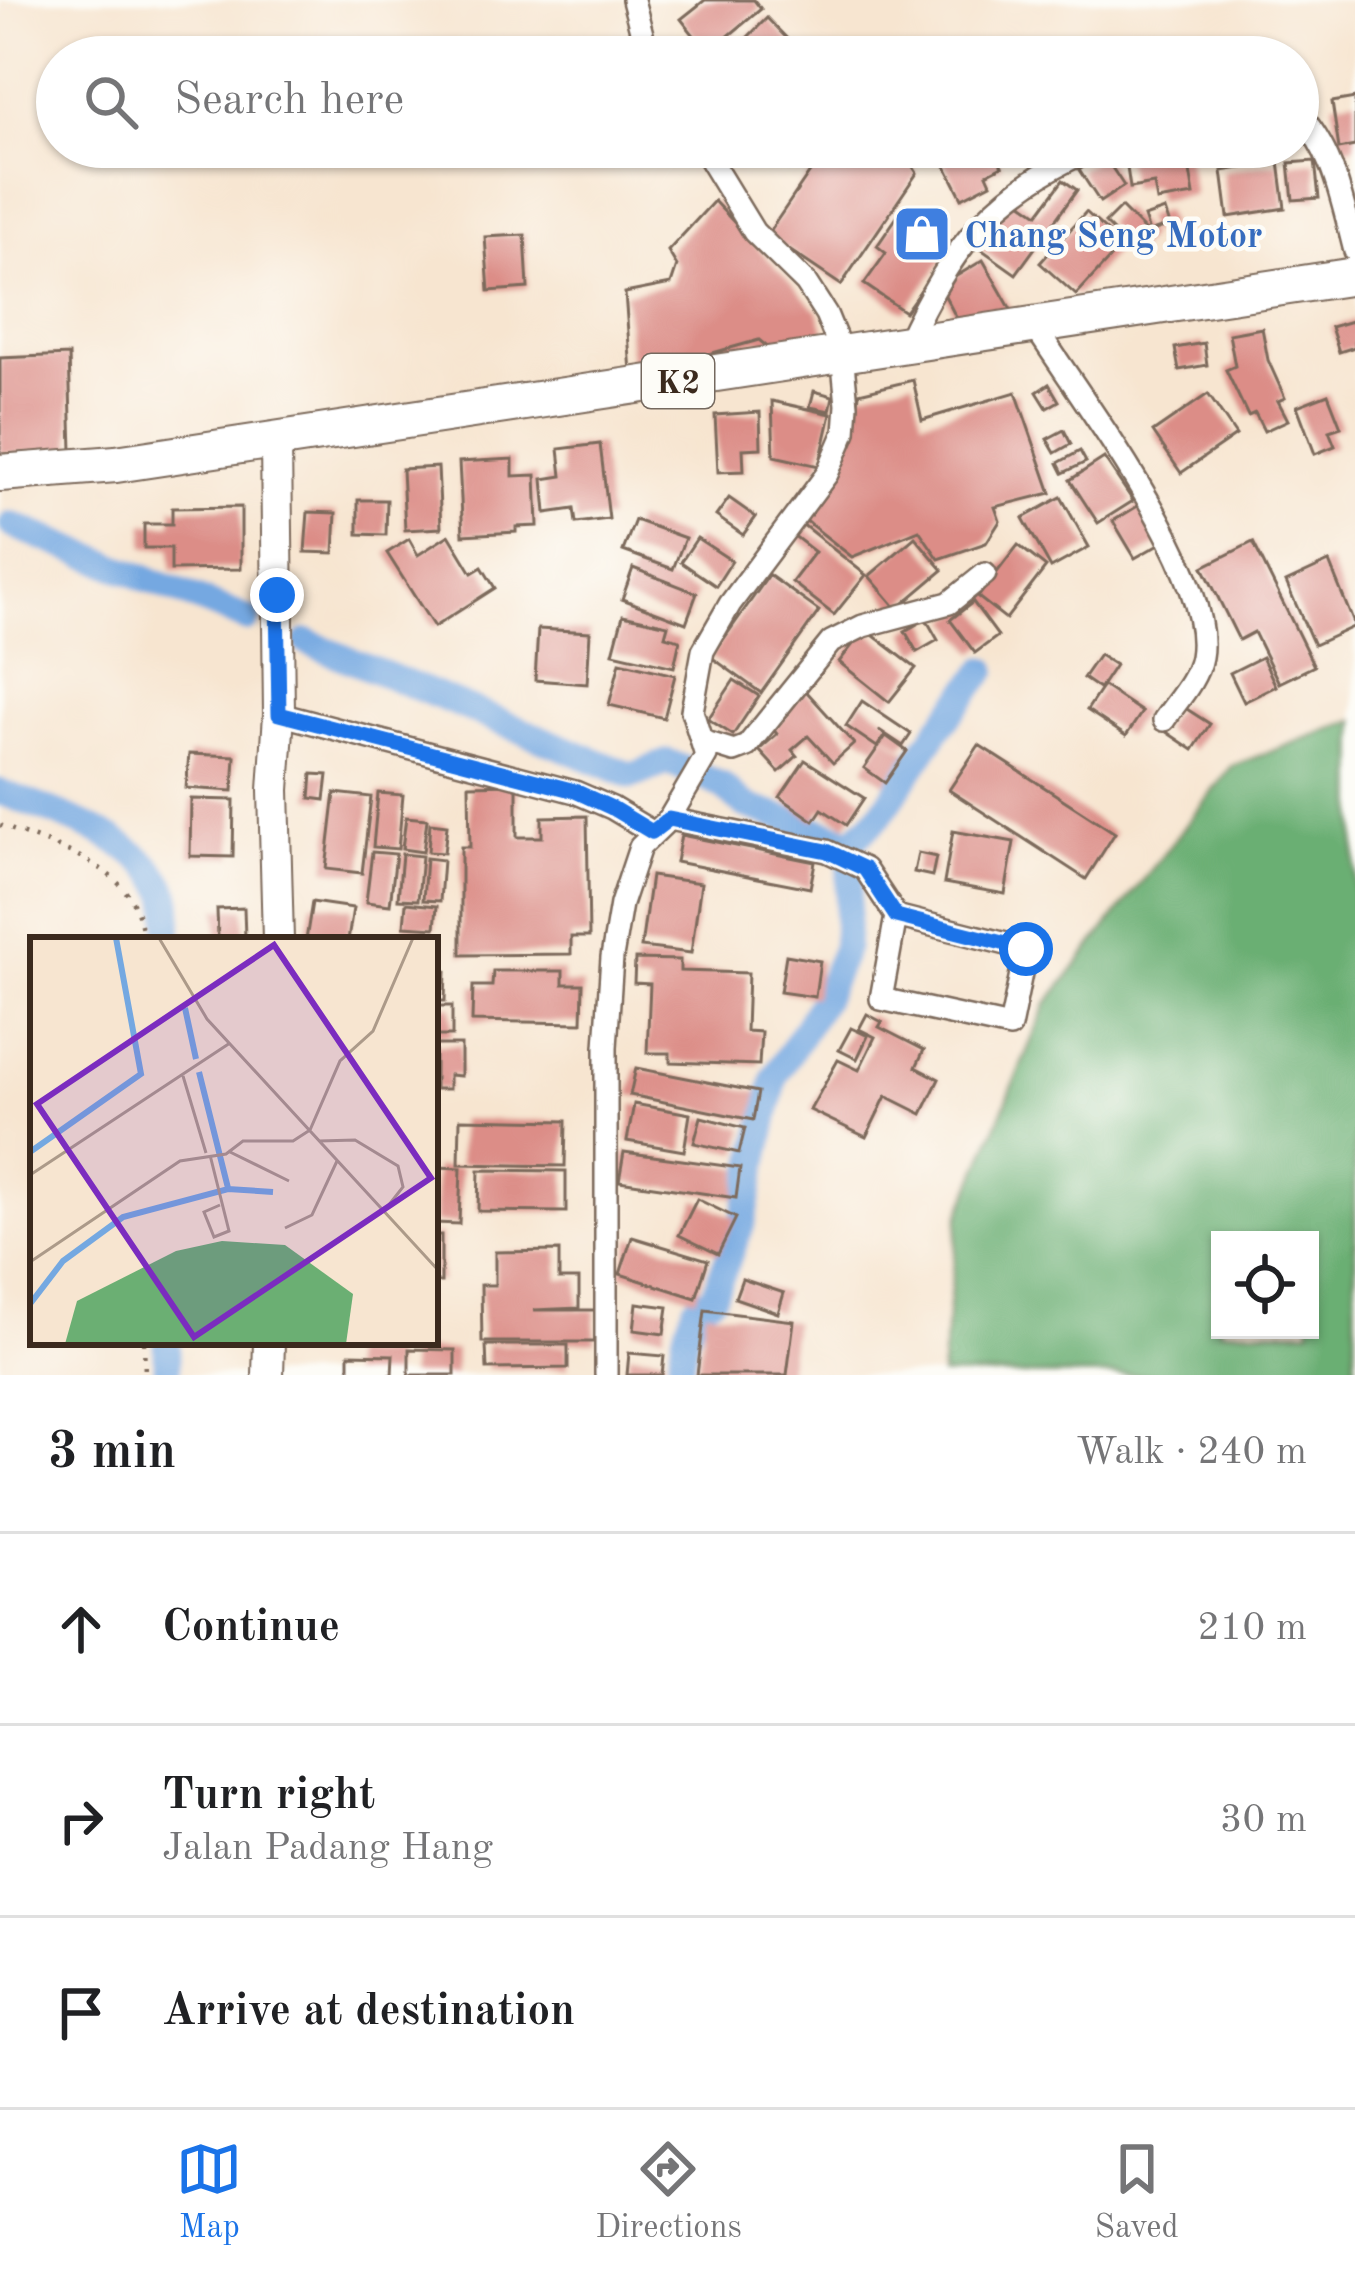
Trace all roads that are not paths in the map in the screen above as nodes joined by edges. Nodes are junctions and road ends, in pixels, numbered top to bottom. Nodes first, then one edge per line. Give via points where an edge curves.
1 (633, 0) edge
2 (642, 36) edge
3 (1319, 138) edge
4 (715, 168) edge
5 (1050, 168) edge
6 (1355, 251) edge
7 (1355, 276) edge
8 (1034, 325) junction
9 (906, 345) junction
10 (842, 353) junction
11 (276, 441) junction
12 (0, 473) edge
13 (985, 574) dead end
14 (279, 705) junction
15 (1164, 720) dead end
16 (704, 748) junction
17 (660, 826) junction
18 (896, 916) junction
19 (278, 937) edge
20 (269, 1345) edge
21 (268, 1375) edge
22 (606, 1375) edge

1 - 2 street
3 - 6 street
4 - 10 street via 754,232 806,283
5 - 9 street via 1002,200 934,287
7 - 8 main road, K2
8 - 9 main road, K2
8 - 15 street via 1185,573 1201,657
9 - 10 main road, K2
10 - 11 main road, K2
10 - 16 street via 847,405 838,452 703,651 692,711
11 - 12 main road, K2
11 - 14 main road
13 - 16 street via 950,603 831,642 747,746
14 - 17 street via 575,791
14 - 19 main road
16 - 17 street
17 - 18 street via 827,851 865,869
17 - 22 street via 632,864 612,957
18 - 18 street via 1026,949 1010,1027 881,999
20 - 21 main road

